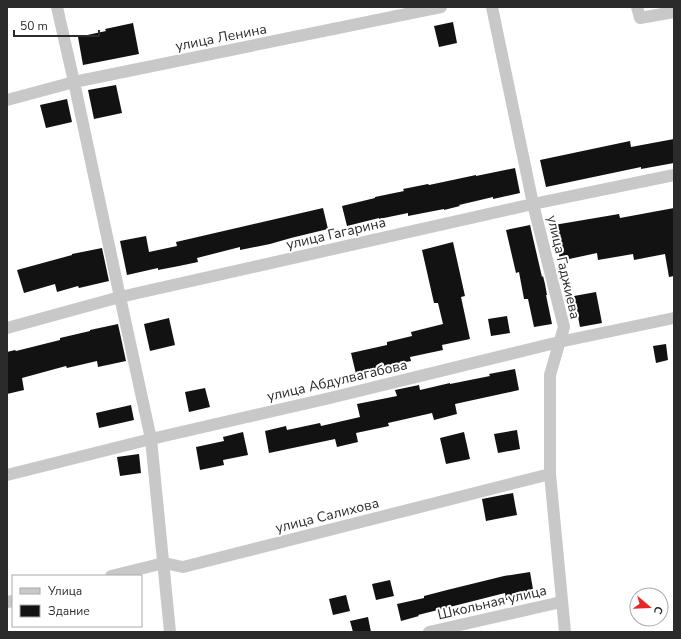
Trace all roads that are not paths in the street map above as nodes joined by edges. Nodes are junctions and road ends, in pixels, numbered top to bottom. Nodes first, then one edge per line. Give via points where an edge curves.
1 (57, 7) edge
2 (441, 7) edge
3 (492, 7) edge
4 (638, 7) edge
5 (674, 12) edge
6 (74, 82) junction
7 (7, 100) edge
8 (674, 175) edge
9 (533, 204) junction
10 (120, 297) junction
11 (674, 318) edge
12 (7, 328) edge
13 (560, 342) junction
14 (151, 439) junction
15 (550, 474) junction
16 (7, 475) edge
17 (164, 563) junction
18 (115, 575) edge
19 (561, 602) junction
20 (170, 632) edge
21 (429, 632) edge
22 (565, 632) edge

1 - 6 street
2 - 6 street, улица Ленина
3 - 9 street, улица Гаджиева
4 - 5 street via 640,18
6 - 7 street, улица Ленина
6 - 10 street
8 - 9 street, улица Гагарина
9 - 10 street, улица Гагарина
9 - 13 street, улица Гаджиева via 564,327
10 - 12 street, улица Гагарина
10 - 14 street
11 - 13 street, улица Абдулвагабова
13 - 14 street, улица Абдулвагабова
13 - 15 street, улица Гаджиева via 550,375
14 - 16 street, улица Абдулвагабова
14 - 17 street
15 - 17 street, улица Салихова via 183,566
15 - 19 street, улица Гаджиева
17 - 18 street, улица Салихова
17 - 20 street
19 - 21 street, Школьная улица
19 - 22 street, улица Гаджиева

